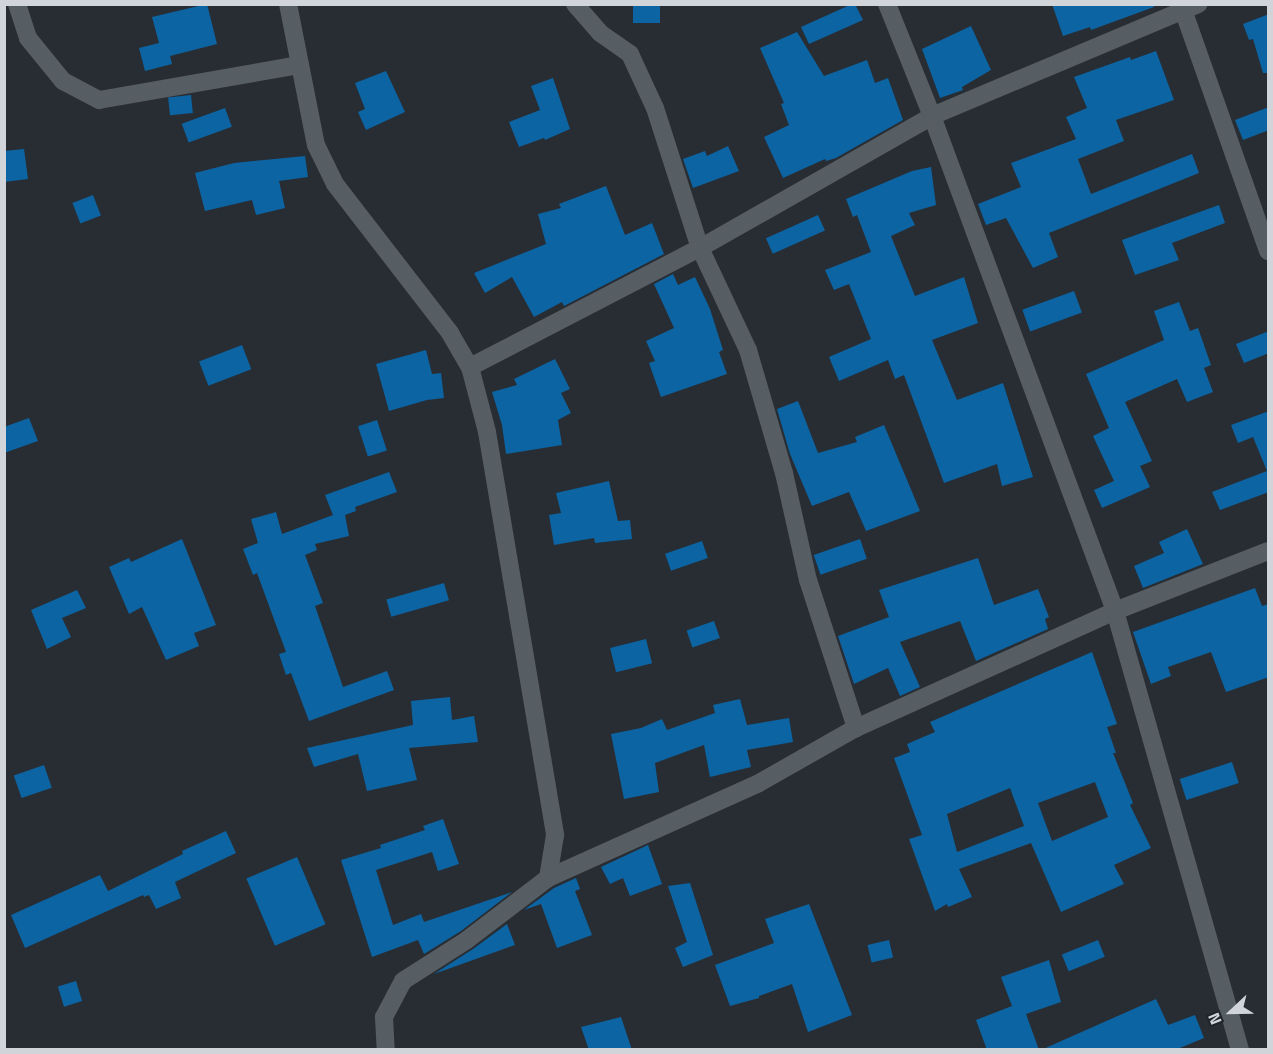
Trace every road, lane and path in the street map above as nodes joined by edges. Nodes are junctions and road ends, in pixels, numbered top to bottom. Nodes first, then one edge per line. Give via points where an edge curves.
1 (17, 4) edge
2 (288, 4) edge
3 (575, 4) edge
4 (887, 4) edge
5 (1188, 6) edge
6 (300, 65) junction
7 (932, 116) junction
8 (700, 248) junction
9 (1269, 251) edge
10 (470, 367) junction
11 (1269, 551) edge
12 (1115, 611) junction
13 (856, 728) junction
14 (548, 878) junction
15 (386, 1050) edge
16 (1240, 1050) edge

1 - 6 street via 28,38 63,81 99,100
2 - 6 street
3 - 8 street via 600,33 630,54 654,108
4 - 7 street
5 - 7 street
5 - 9 street
6 - 10 street via 316,145 335,184 450,333
7 - 8 street
7 - 12 street
8 - 10 street
8 - 13 street via 748,350 784,473 808,580
10 - 14 street via 487,432 555,835
11 - 12 street
12 - 13 street
12 - 16 street
13 - 14 street via 759,783
14 - 15 street via 467,940 403,981 384,1017

